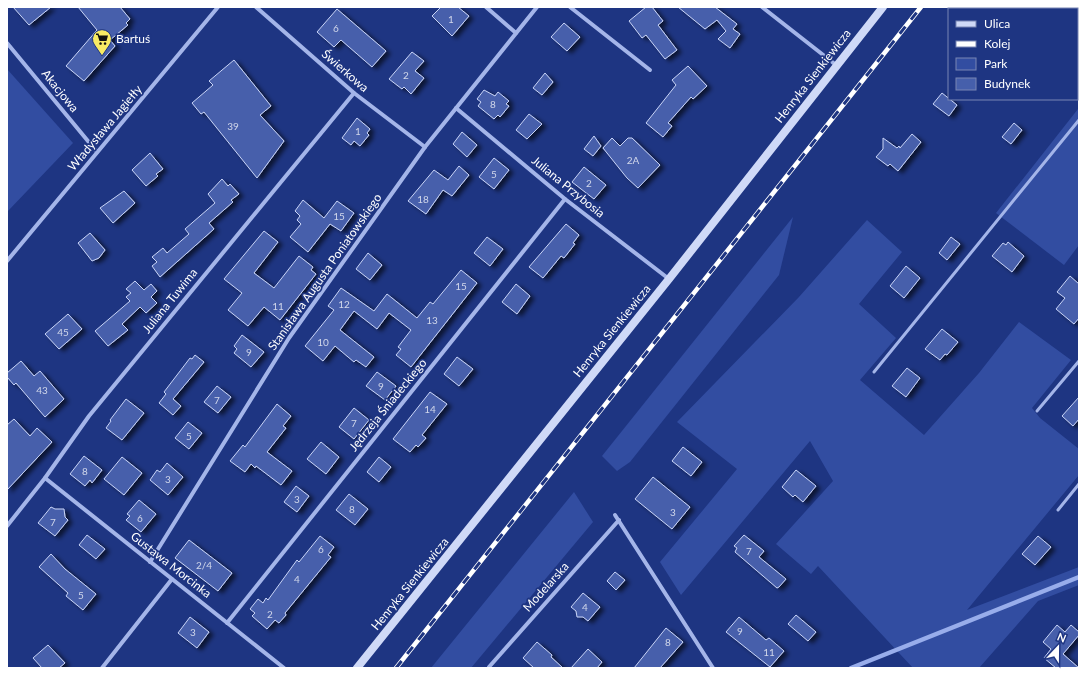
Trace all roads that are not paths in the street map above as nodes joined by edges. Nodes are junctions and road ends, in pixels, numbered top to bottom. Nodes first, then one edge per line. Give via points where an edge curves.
1 (218, 7) edge
2 (256, 7) edge
3 (486, 7) edge
4 (537, 7) edge
5 (570, 7) edge
6 (762, 7) edge
7 (883, 7) edge
8 (516, 33) junction
9 (7, 42) edge
10 (836, 65) junction
11 (650, 70) dead end
12 (354, 93) junction
13 (456, 108) junction
14 (1079, 120) edge
15 (425, 147) junction
16 (97, 152) junction
17 (565, 199) junction
18 (7, 261) edge
19 (670, 279) junction
20 (1079, 361) edge
21 (874, 372) dead end
22 (1037, 411) dead end
23 (45, 478) junction
24 (1079, 484) edge
25 (1058, 510) dead end
26 (615, 515) dead end
27 (619, 520) junction
28 (7, 526) edge
29 (150, 562) junction
30 (172, 579) junction
31 (227, 623) junction
32 (489, 667) dead end
33 (102, 668) edge
34 (284, 668) edge
35 (357, 668) edge
36 (713, 668) edge

1 - 16 street, Władysława Jagiełły
2 - 12 street, Świerkowa
3 - 8 street
4 - 8 street, Stanisława Augusta Poniatowskiego
5 - 11 street
6 - 10 street
7 - 10 main road, Henryka Sienkiewicza
8 - 13 street, Stanisława Augusta Poniatowskiego
9 - 16 street, Akacjowa
10 - 19 main road, Henryka Sienkiewicza
12 - 15 street, Świerkowa
12 - 23 street, Juliana Tuwima via 89,416
13 - 15 street, Stanisława Augusta Poniatowskiego
13 - 17 street, Juliana Przybosia
14 - 21 lane
15 - 29 street, Stanisława Augusta Poniatowskiego via 289,338
16 - 18 street, Władysława Jagiełły
17 - 19 street, Juliana Przybosia
17 - 31 street, Jędrzeja Śniadeckiego
19 - 35 main road, Henryka Sienkiewicza
20 - 22 lane
23 - 28 street, Juliana Tuwima
23 - 29 street, Gustawa Morcinka
24 - 25 lane
26 - 27 street
27 - 32 street, Modelarska
27 - 36 street
29 - 30 street, Gustawa Morcinka
30 - 31 street, Gustawa Morcinka
30 - 33 street
31 - 34 street, Gustawa Morcinka

